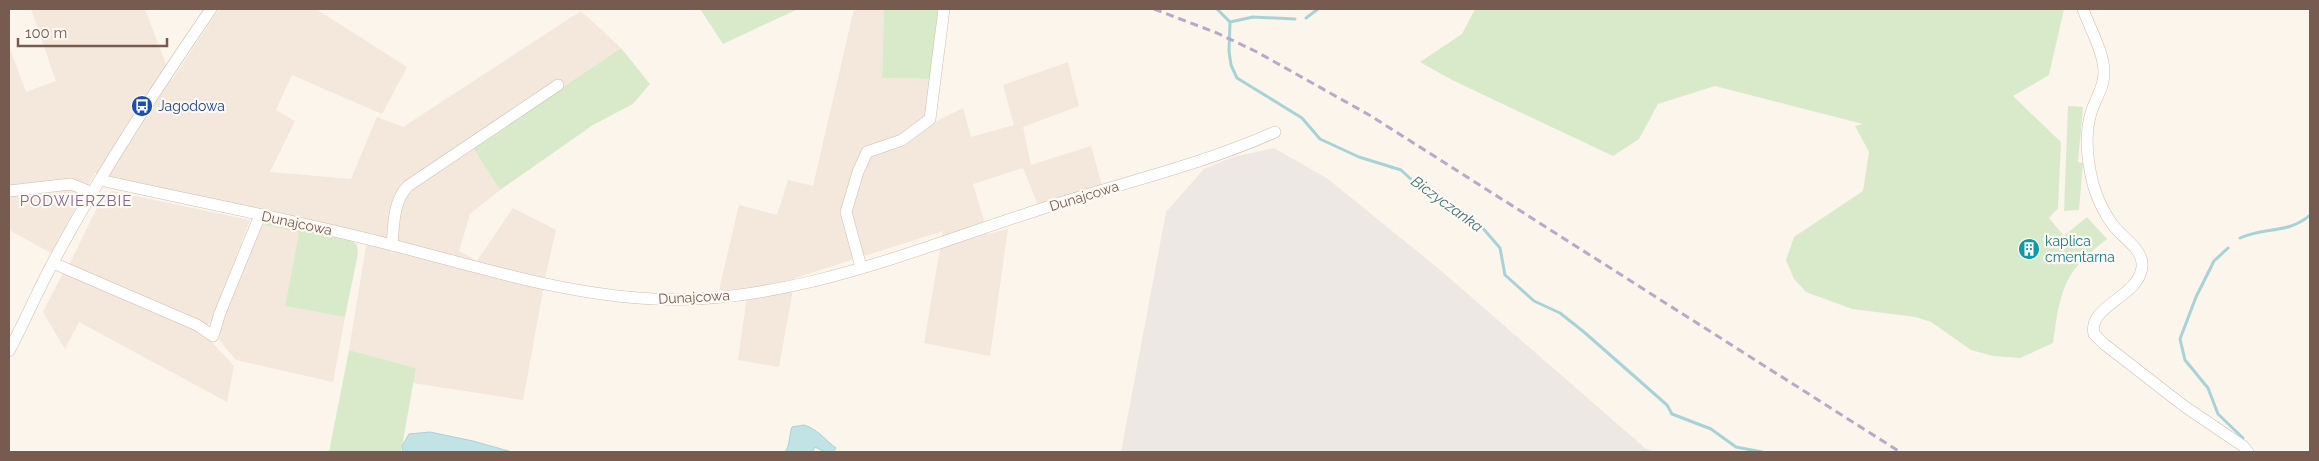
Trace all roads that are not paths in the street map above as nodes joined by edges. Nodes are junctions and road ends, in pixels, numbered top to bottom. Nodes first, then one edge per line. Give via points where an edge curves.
1 (210, 9) edge
2 (944, 9) edge
3 (2083, 9) edge
4 (558, 85) dead end
5 (1275, 132) dead end
6 (100, 180) junction
7 (9, 191) edge
8 (93, 193) junction
9 (260, 215) junction
10 (392, 245) junction
11 (53, 263) junction
12 (861, 267) junction
13 (9, 351) edge
14 (2248, 452) edge

1 - 6 street
2 - 12 street via 930,119 902,140 867,152 858,172 846,212
3 - 14 street via 2103,61 2104,73 2101,92 2088,123 2086,151 2089,166 2097,196 2106,213 2139,252 2142,261 2139,279 2124,296 2099,314 2094,321 2094,334
4 - 10 street via 404,190 395,212
5 - 12 street, Dunajcowa via 1196,162
6 - 8 street
6 - 9 street, Dunajcowa
7 - 8 street via 71,184
8 - 11 street
9 - 10 street, Dunajcowa
9 - 11 street via 213,336
10 - 12 street, Dunajcowa via 606,296 657,300 712,299 797,286
11 - 13 street

